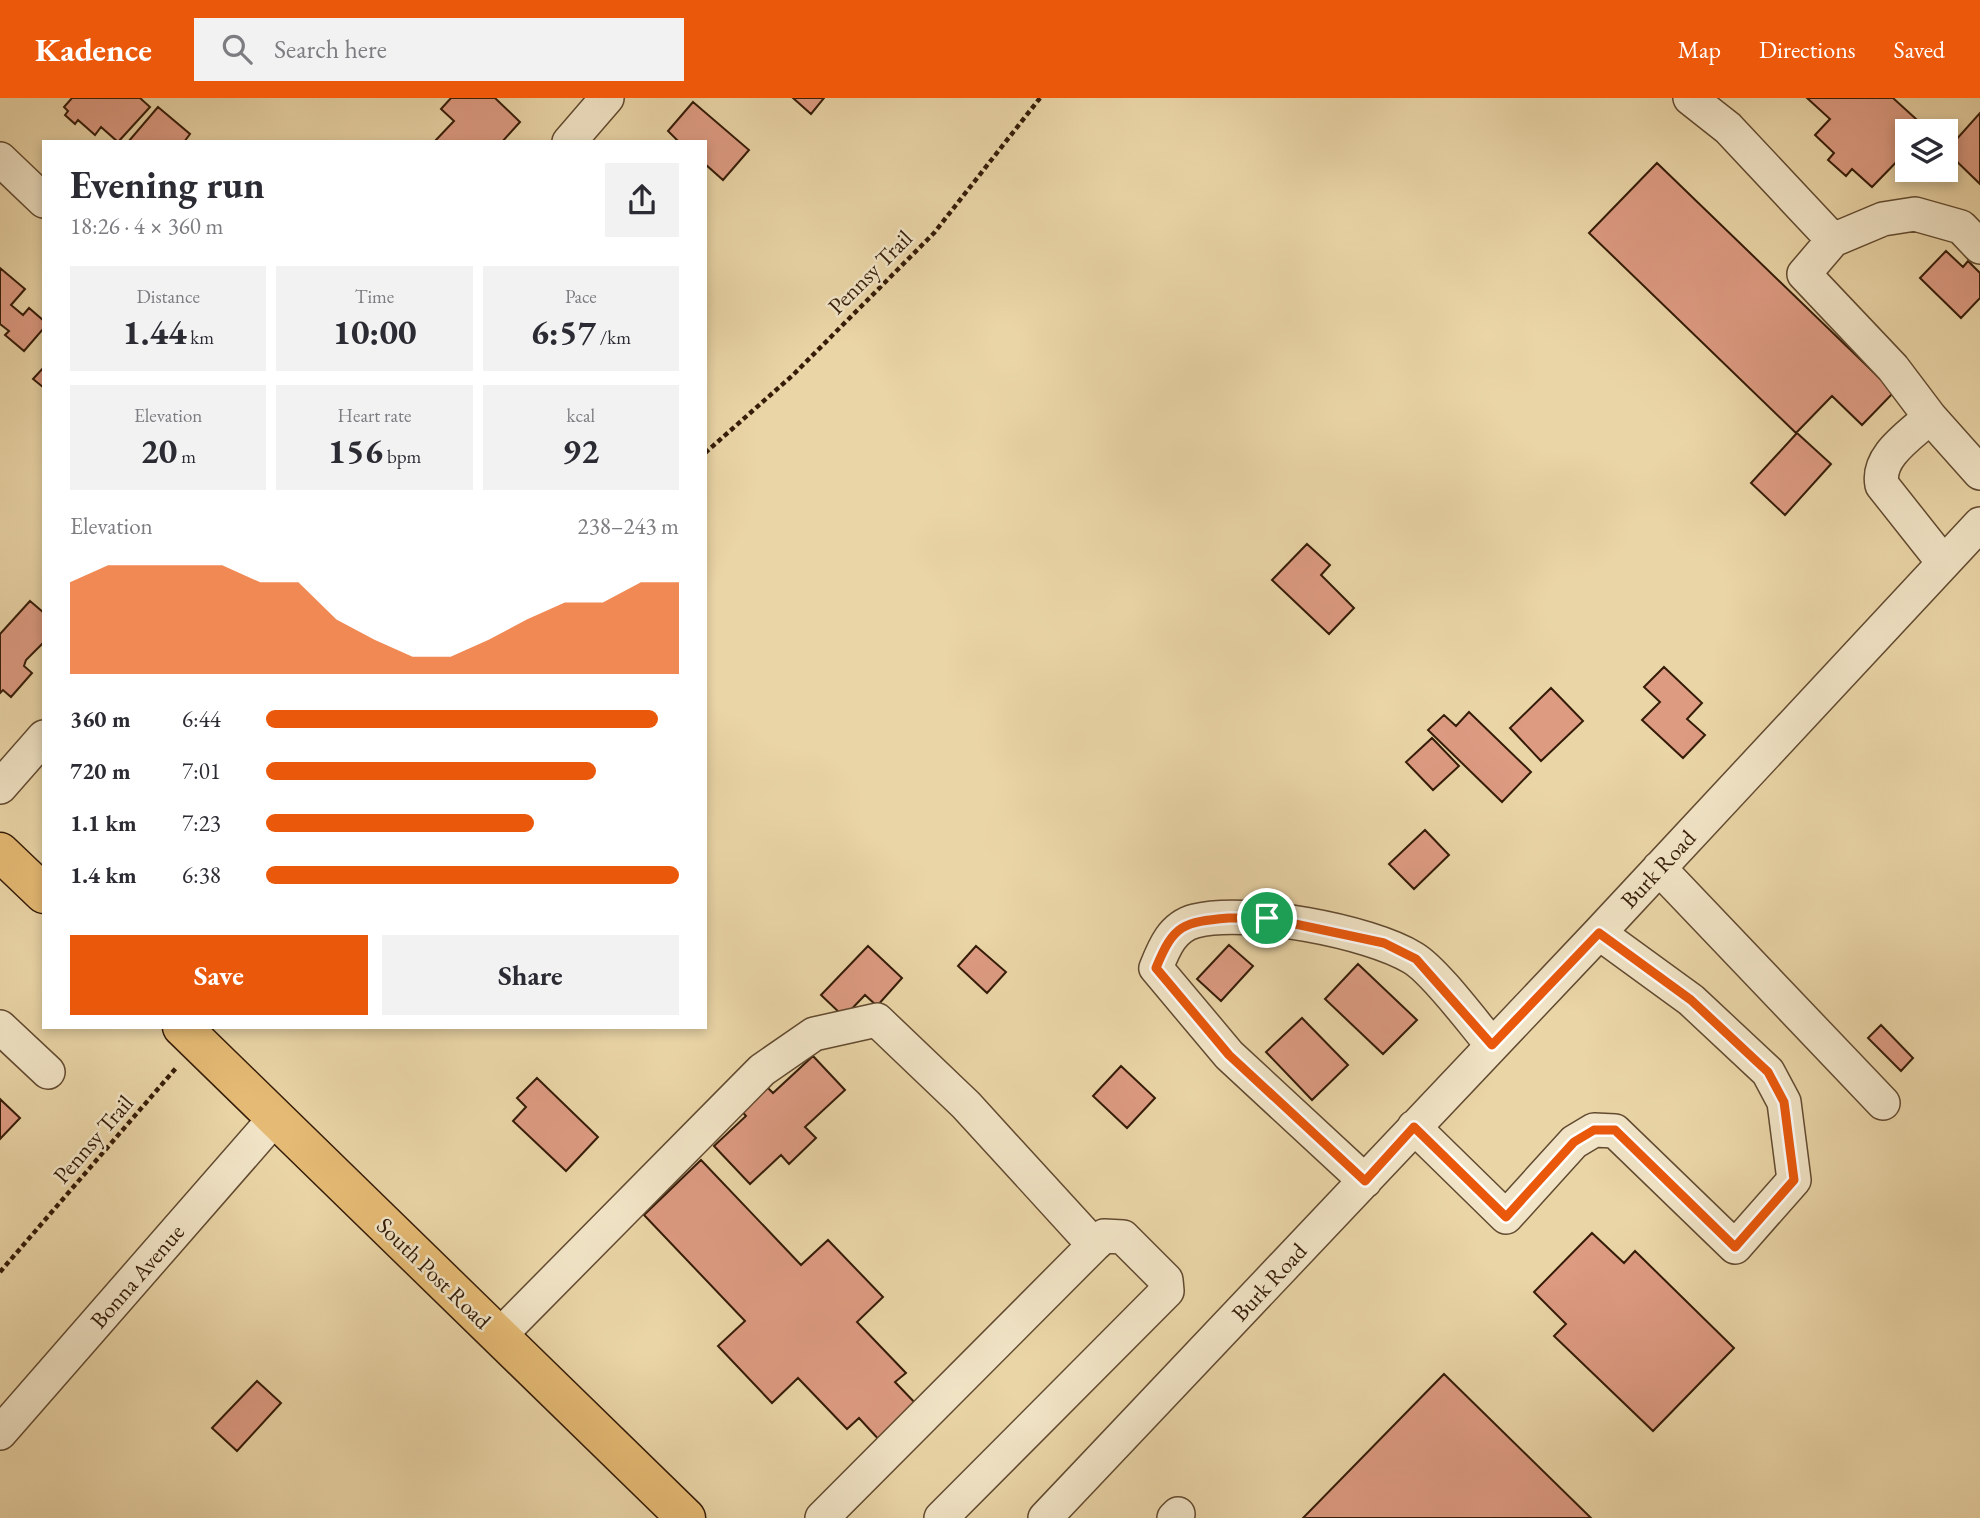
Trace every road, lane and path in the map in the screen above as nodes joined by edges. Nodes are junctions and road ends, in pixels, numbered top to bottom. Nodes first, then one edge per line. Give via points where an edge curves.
1 (607, 98) edge
2 (1040, 98) edge
3 (1690, 98) edge
4 (571, 140) edge
5 (0, 159) edge
6 (42, 199) edge
7 (1833, 240) junction
8 (1980, 247) edge
9 (1930, 417) junction
10 (707, 451) edge
11 (1980, 473) edge
12 (1980, 524) edge
13 (1943, 562) junction
14 (42, 739) edge
15 (0, 787) edge
16 (0, 852) edge
17 (1659, 868) junction
18 (42, 892) edge
19 (1599, 933) junction
20 (0, 1027) edge
21 (190, 1035) edge
22 (1492, 1045) junction
23 (48, 1072) dead end
24 (1883, 1103) dead end
25 (275, 1118) junction
26 (1414, 1127) junction
27 (1365, 1181) junction
28 (1094, 1245) junction
29 (0, 1272) edge
30 (499, 1336) junction
31 (0, 1433) edge
32 (834, 1514) edge
33 (686, 1518) edge
34 (941, 1518) edge
35 (1045, 1518) edge

1 - 4 street
2 - 10 path, Pennsy Trail via 934,233 793,375
3 - 7 street via 1728,128
5 - 6 street
7 - 8 street via 1883,219 1915,214 1961,228
7 - 9 street via 1804,274 1893,368
9 - 11 street
9 - 13 street via 1885,459 1879,473 1882,485
12 - 13 street, Burk Road
13 - 17 street, Burk Road
14 - 15 street
16 - 18 main road
17 - 19 street, Burk Road
17 - 24 street
19 - 22 street, Burk Road
19 - 26 street via 1691,1000 1768,1072 1784,1102 1794,1180 1735,1247 1615,1130 1594,1130 1574,1142 1506,1217
20 - 23 street
21 - 25 main road, South Post Road
21 - 29 path, Pennsy Trail
22 - 26 street, Burk Road
22 - 27 street via 1416,959 1384,943 1267,918 1193,921 1168,938 1156,968 1191,1012 1229,1055
25 - 30 main road, South Post Road
25 - 31 street, Bonna Avenue
26 - 27 street, Burk Road
27 - 35 street, Burk Road
28 - 30 street via 965,1105 877,1020 814,1034 762,1070
28 - 32 street
28 - 34 street via 1104,1236 1123,1237 1166,1280 1167,1292
30 - 33 main road, South Post Road

